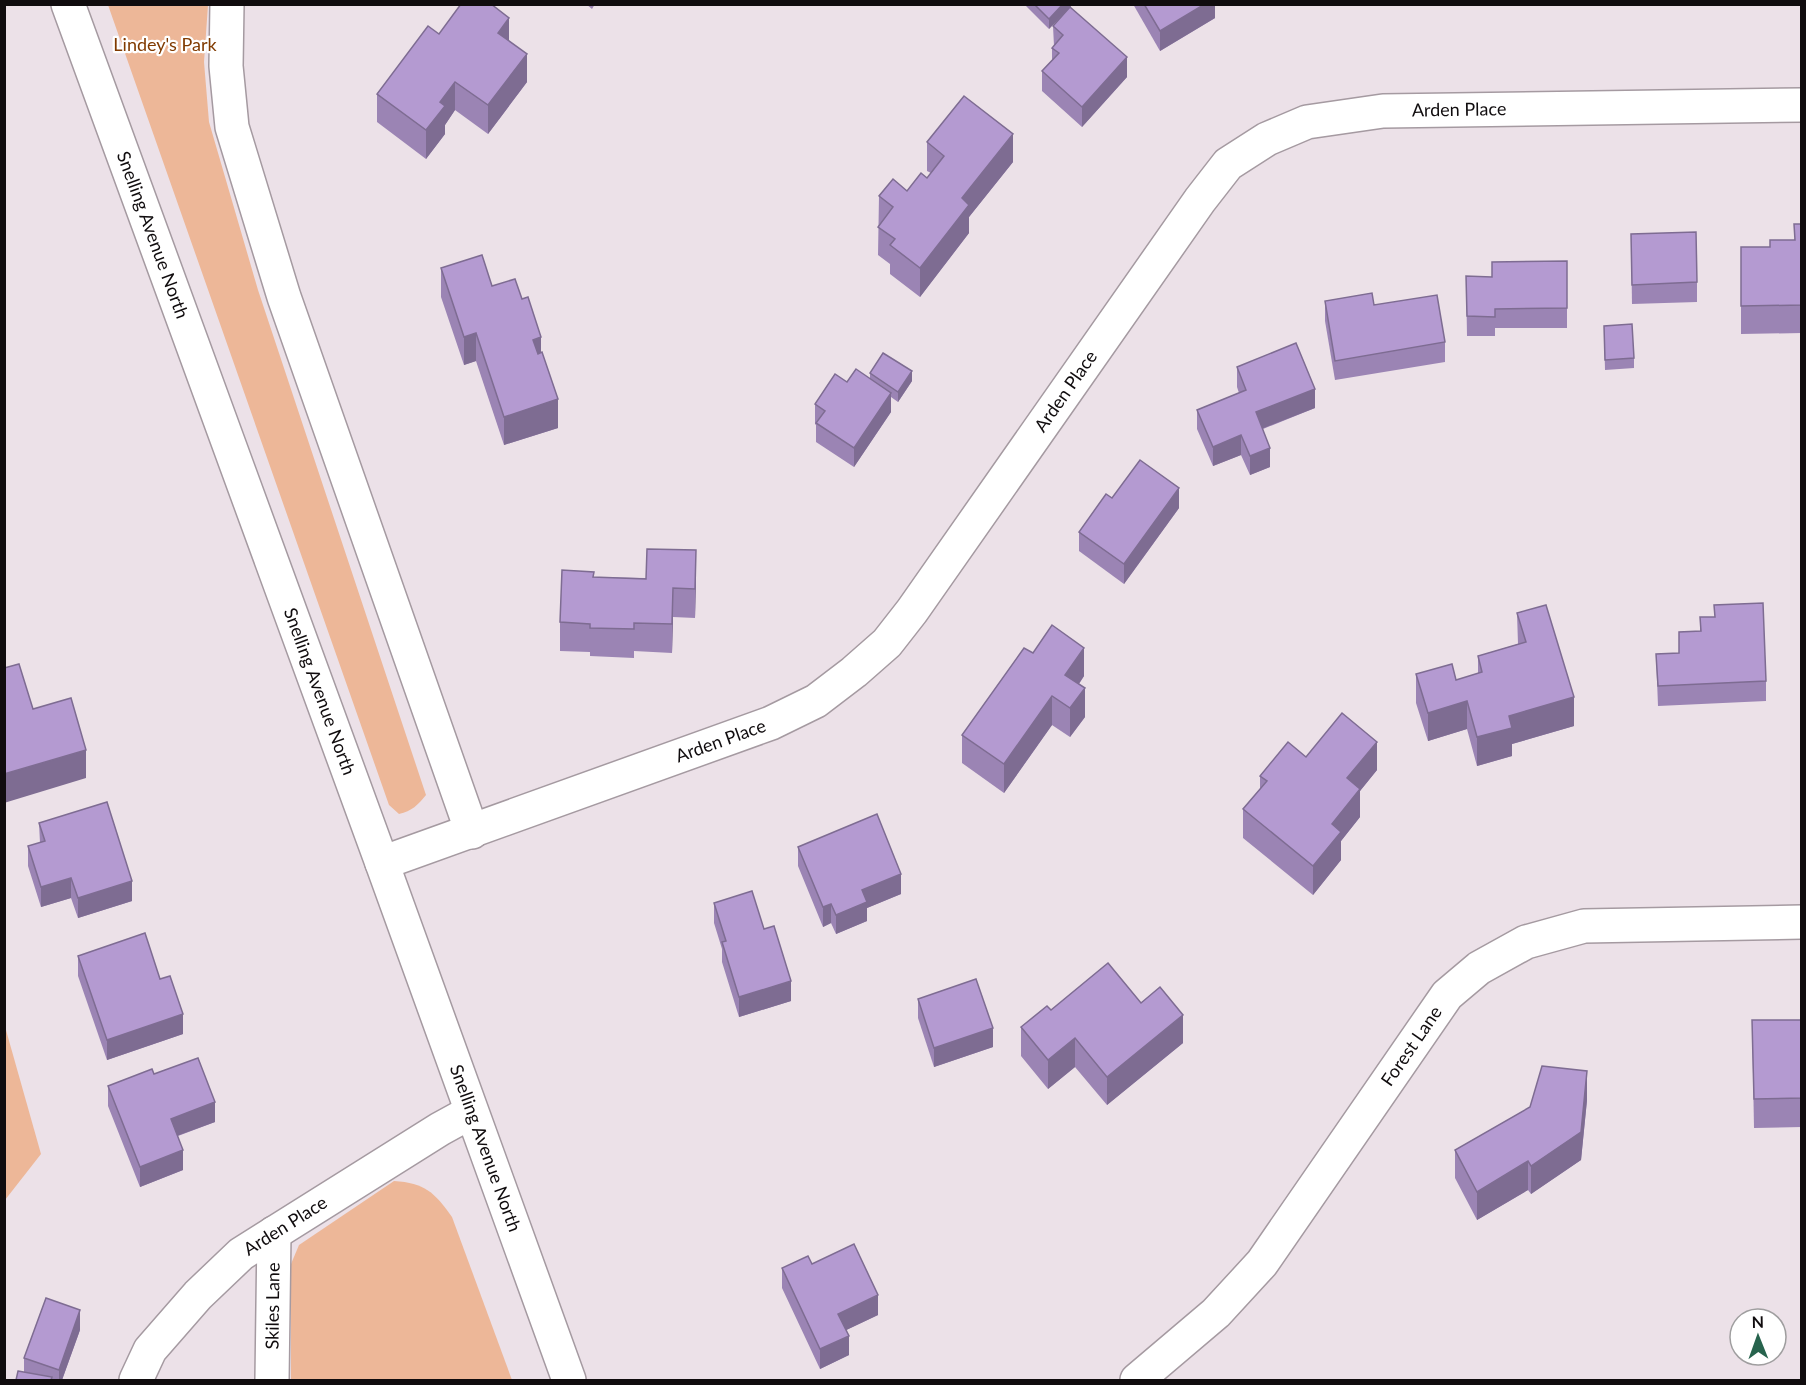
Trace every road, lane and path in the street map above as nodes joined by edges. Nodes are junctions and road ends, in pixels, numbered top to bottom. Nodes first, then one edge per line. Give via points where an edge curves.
1 (68, 4) edge
2 (227, 4) edge
3 (1802, 105) edge
4 (472, 832) junction
5 (382, 863) junction
6 (1802, 922) edge
7 (471, 1112) junction
8 (274, 1233) junction
9 (136, 1380) edge
10 (272, 1380) edge
11 (569, 1380) edge
12 (1137, 1380) edge

1 - 5 street, Snelling Avenue North
2 - 4 street via 226,66 232,127 253,198 284,297
3 - 4 street, Arden Place via 1383,111 1307,122 1267,139 1228,164 1207,191 912,610 887,643 854,672 816,701 771,723
4 - 5 street, Arden Place
5 - 7 street, Snelling Avenue North
6 - 12 street, Forest Lane via 1584,926 1526,942 1479,968 1448,995 1262,1263 1215,1313
7 - 8 street, Arden Place
7 - 11 street, Snelling Avenue North
8 - 9 street, Arden Place via 241,1254 198,1295 150,1350
8 - 10 street, Skiles Lane

